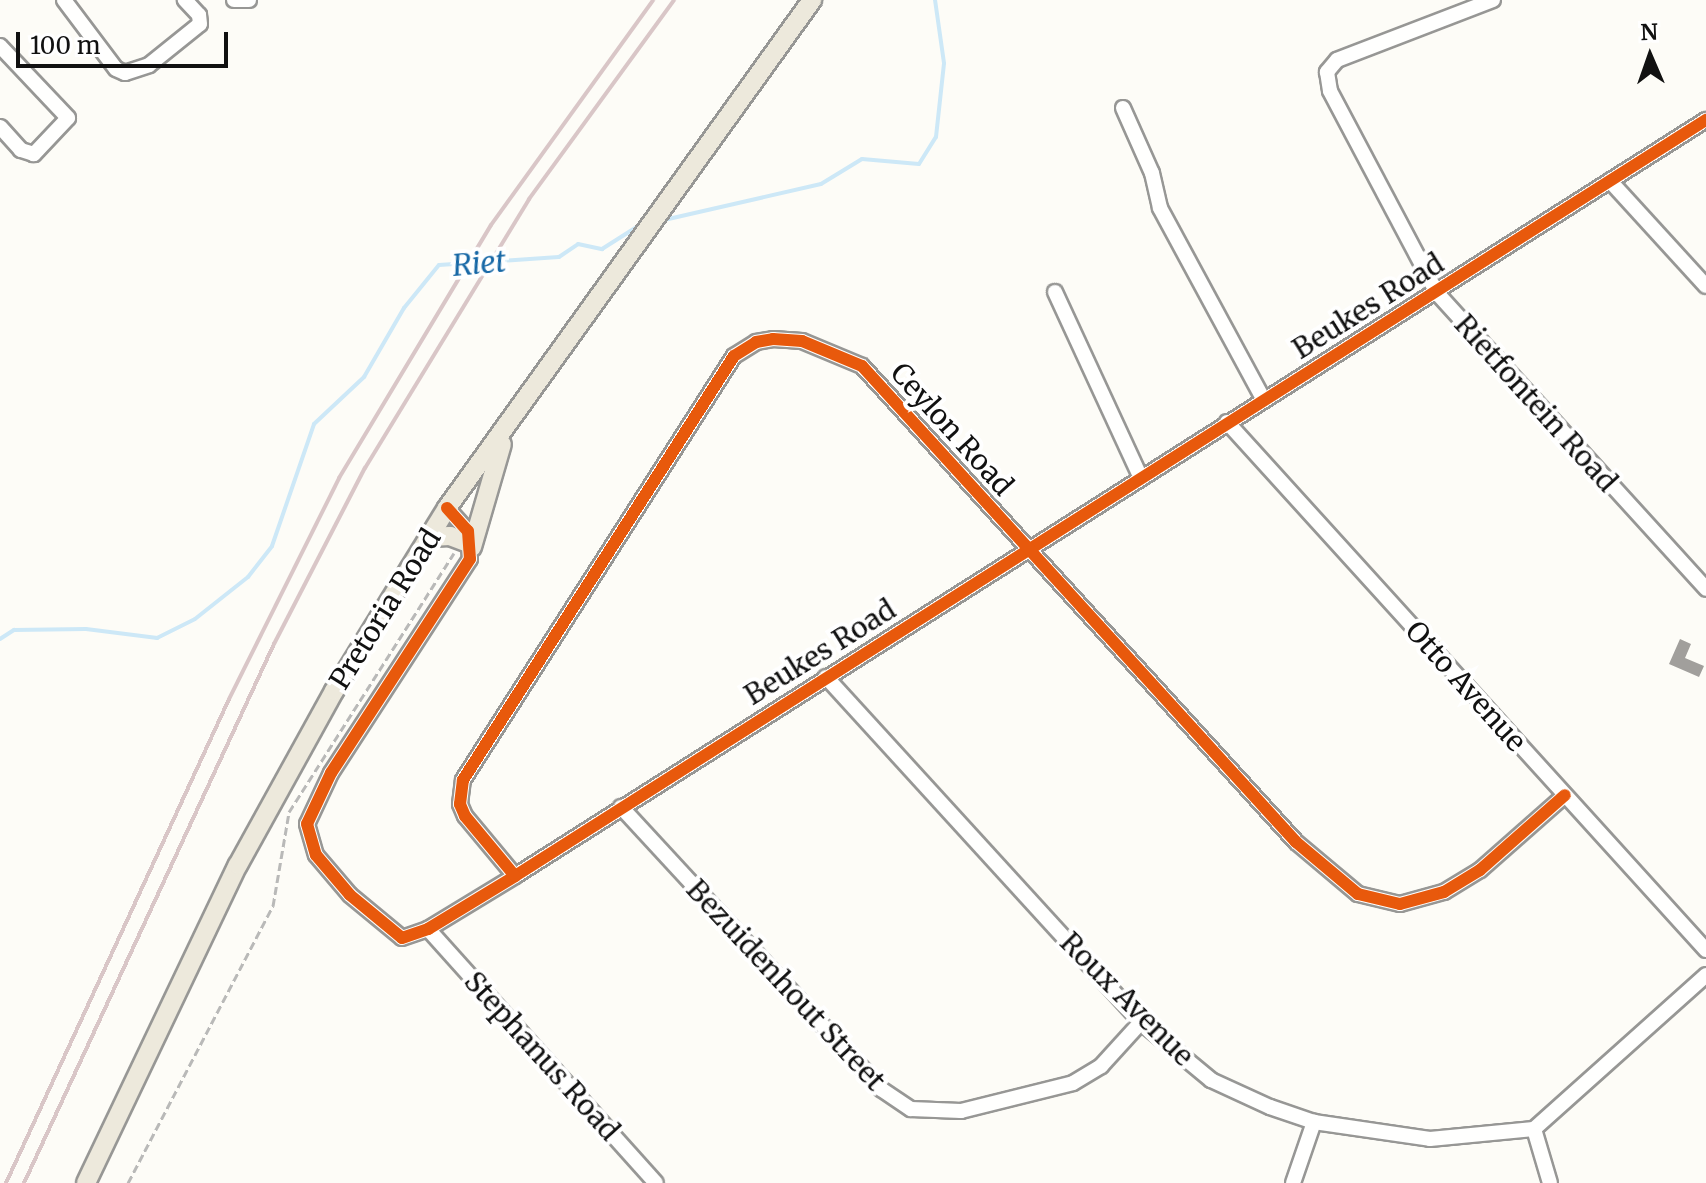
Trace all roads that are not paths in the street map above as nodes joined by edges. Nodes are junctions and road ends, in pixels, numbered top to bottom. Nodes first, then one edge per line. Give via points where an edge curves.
1 (64, 0) edge
2 (185, 0) edge
3 (234, 0) edge
4 (249, 0) edge
5 (812, 0) edge
6 (1493, 0) edge
7 (0, 46) edge
8 (1123, 108) dead end
9 (1706, 120) edge
10 (0, 127) edge
11 (1610, 181) junction
12 (1706, 286) edge
13 (1055, 292) dead end
14 (1437, 293) junction
15 (1264, 400) junction
16 (510, 422) junction
17 (1227, 422) junction
18 (1141, 478) junction
19 (447, 508) junction
20 (429, 537) junction
21 (469, 543) junction
22 (1028, 548) junction
23 (1706, 589) edge
24 (826, 677) junction
25 (1565, 795) junction
26 (621, 807) junction
27 (515, 876) junction
28 (428, 929) junction
29 (1706, 950) edge
30 (1706, 975) edge
31 (1141, 1022) junction
32 (1314, 1122) junction
33 (1534, 1129) junction
34 (86, 1183) edge
35 (656, 1183) edge
36 (1293, 1183) edge
37 (1550, 1183) edge

1 - 2 street via 116,69 125,73 149,65 200,24
3 - 4 street
5 - 16 main road, Pretoria Road
6 - 14 street, Rietfontein Road via 1337,60 1327,72 1330,91
7 - 10 street via 68,118 34,154 21,150
8 - 15 street via 1152,173 1156,201
9 - 11 street, Beukes Road
11 - 12 street
11 - 14 street, Beukes Road
13 - 18 street
14 - 15 street, Beukes Road
14 - 23 street, Rietfontein Road
15 - 17 street, Beukes Road
16 - 19 main road, Pretoria Road
16 - 21 main road
17 - 18 street, Beukes Road
17 - 25 street, Otto Avenue
18 - 22 street, Beukes Road
19 - 20 main road, Pretoria Road
19 - 21 street via 466,526
20 - 21 main road
20 - 34 main road, Pretoria Road via 334,691 238,865
21 - 28 street, Beukes Road via 459,579 325,782 307,824 316,855 393,935 408,938
22 - 24 street, Beukes Road
22 - 25 street, Ceylon Road via 1296,842 1358,894 1400,904 1444,892 1480,870
22 - 27 street, Ceylon Road via 852,359 788,339 744,347 463,780 460,804 465,816
24 - 26 street, Beukes Road
24 - 31 street, Roux Avenue
25 - 29 street, Otto Avenue
26 - 27 street, Beukes Road
26 - 31 street, Bezuidenhout Street via 881,1089 911,1109 961,1111 1073,1083 1101,1066
27 - 28 street, Beukes Road
28 - 35 street, Stephanus Road
30 - 33 street
31 - 32 street, Roux Avenue via 1211,1080
32 - 33 street, Roux Avenue via 1430,1139
32 - 36 street
33 - 37 street

